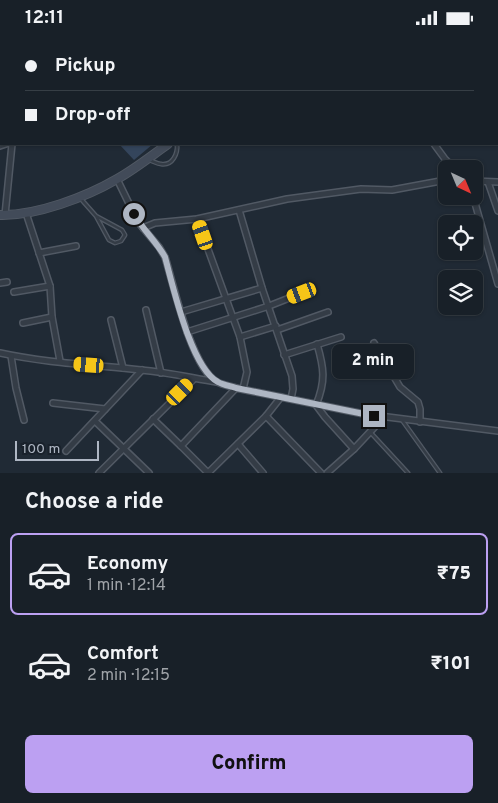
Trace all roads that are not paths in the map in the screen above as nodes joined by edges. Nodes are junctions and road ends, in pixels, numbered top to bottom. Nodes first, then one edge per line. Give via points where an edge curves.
1 (12, 145) edge
2 (167, 145) edge
3 (177, 145) edge
4 (435, 145) edge
5 (148, 159) junction
6 (445, 160) edge
7 (117, 179) junction
8 (438, 181) edge
9 (483, 182) edge
10 (488, 182) junction
11 (498, 182) edge
12 (78, 197) junction
13 (475, 205) edge
14 (239, 209) junction
15 (498, 211) edge
16 (26, 213) junction
17 (2, 215) edge
18 (96, 216) junction
19 (198, 219) junction
20 (142, 228) junction
21 (76, 246) dead end
22 (39, 253) junction
23 (498, 261) edge
24 (491, 263) junction
25 (7, 281) dead end
26 (0, 283) edge
27 (498, 284) edge
28 (50, 285) junction
29 (262, 288) junction
30 (14, 292) dead end
31 (302, 293) dead end
32 (227, 299) junction
33 (269, 306) junction
34 (146, 309) dead end
35 (181, 312) junction
36 (328, 312) dead end
37 (52, 317) junction
38 (234, 318) junction
39 (111, 320) dead end
40 (23, 323) dead end
41 (276, 328) junction
42 (187, 332) junction
43 (240, 337) junction
44 (341, 337) dead end
45 (374, 343) dead end
46 (317, 344) junction
47 (0, 353) edge
48 (284, 355) junction
49 (11, 356) junction
50 (60, 361) junction
51 (123, 368) junction
52 (142, 370) junction
53 (161, 373) junction
54 (194, 379) junction
55 (217, 382) junction
56 (236, 388) junction
57 (243, 389) junction
58 (281, 397) junction
59 (291, 399) junction
60 (53, 403) dead end
61 (316, 405) junction
62 (105, 409) junction
63 (266, 416) junction
64 (384, 417) junction
65 (154, 419) junction
66 (24, 420) dead end
67 (402, 420) junction
68 (95, 421) junction
69 (420, 422) junction
70 (498, 431) edge
71 (370, 433) junction
72 (238, 444) junction
73 (181, 446) junction
74 (125, 448) junction
75 (354, 449) junction
76 (66, 451) dead end
77 (99, 473) edge
78 (149, 473) edge
79 (208, 473) edge
80 (264, 473) edge
81 (321, 473) edge
82 (327, 473) edge
83 (408, 473) edge
84 (440, 473) edge

1 - 17 street
2 - 5 main road
3 - 5 lane via 176,154 169,163
4 - 6 street
5 - 7 main road
7 - 12 main road
7 - 20 street
8 - 14 street via 392,190 360,189 287,199
9 - 10 street
10 - 11 street
10 - 15 street
12 - 16 main road
12 - 18 lane
13 - 24 street
14 - 19 street
14 - 29 street
16 - 17 main road
16 - 22 street
18 - 18 lane via 122,229 125,235 122,241 115,243 110,240
19 - 20 street via 161,222
19 - 32 street
20 - 35 street via 165,257
21 - 22 street
22 - 28 street
23 - 24 street
24 - 27 street
25 - 26 street
28 - 30 street
28 - 37 street
29 - 32 street
29 - 33 street
31 - 33 street
32 - 35 street
32 - 38 street
33 - 38 street
33 - 41 street
34 - 53 street
35 - 42 street
36 - 41 street
37 - 40 street
37 - 50 street
38 - 42 street
38 - 43 street
39 - 51 street
41 - 43 street
41 - 48 street
42 - 55 street via 202,365
43 - 57 street via 247,372
44 - 46 street
45 - 69 street via 400,387 418,402
46 - 48 street
46 - 61 street via 324,380
47 - 49 street
48 - 59 street via 292,376
49 - 50 street
49 - 66 street
50 - 51 street
51 - 52 street
52 - 53 street
52 - 62 street
53 - 54 street
54 - 55 street
54 - 65 street
55 - 56 street
56 - 57 street
56 - 73 street
57 - 58 street
58 - 59 street
58 - 63 street
59 - 61 street
60 - 62 street
61 - 64 street
61 - 75 street
62 - 68 street
63 - 72 street
63 - 81 street
64 - 67 street
64 - 71 street
65 - 73 street
65 - 74 street
67 - 69 street
67 - 84 lane
68 - 74 street
68 - 76 street
69 - 70 street
71 - 75 street
71 - 83 lane
72 - 79 street
72 - 80 street
73 - 79 street
74 - 77 street
74 - 78 street
75 - 82 street

